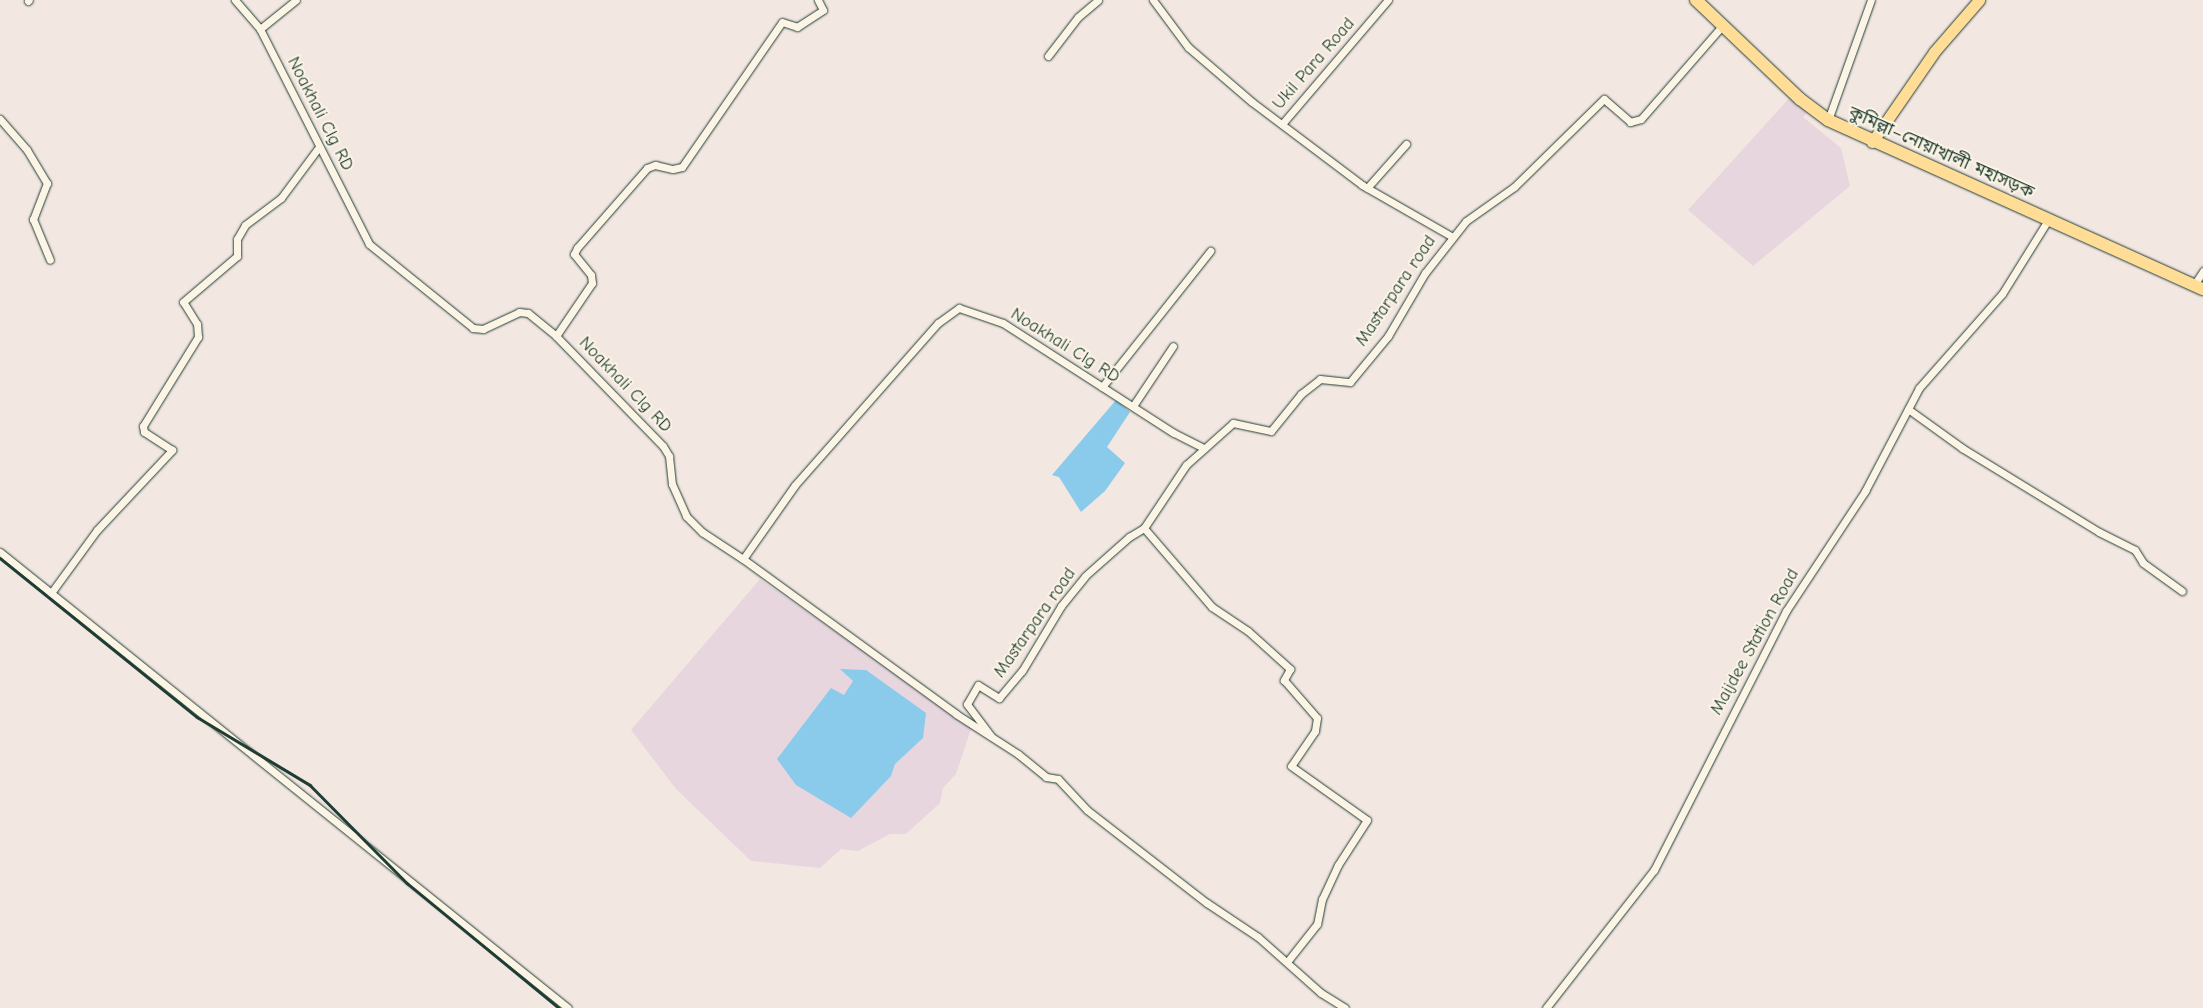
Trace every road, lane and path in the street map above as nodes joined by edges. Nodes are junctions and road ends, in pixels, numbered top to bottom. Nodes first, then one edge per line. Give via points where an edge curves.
1 (235, 0) edge
2 (296, 0) edge
3 (818, 0) edge
4 (1098, 0) edge
5 (1153, 0) edge
6 (1388, 0) edge
7 (1696, 0) edge
8 (1871, 0) edge
9 (1980, 0) edge
10 (1722, 26) junction
11 (260, 29) junction
12 (1048, 56) dead end
13 (0, 119) edge
14 (1828, 120) junction
15 (1282, 124) junction
16 (1872, 142) junction
17 (1406, 144) dead end
18 (319, 147) junction
19 (1367, 188) junction
20 (2048, 220) junction
21 (1451, 236) junction
22 (1210, 251) dead end
23 (50, 260) dead end
24 (2203, 271) edge
25 (2198, 287) edge
26 (556, 336) junction
27 (1173, 346) dead end
28 (1102, 387) junction
29 (1132, 406) junction
30 (1908, 409) junction
31 (1204, 448) junction
32 (1144, 528) junction
33 (0, 552) edge
34 (743, 559) junction
35 (2182, 591) dead end
36 (51, 593) junction
37 (991, 736) junction
38 (1287, 962) junction
39 (568, 1008) edge
40 (1345, 1008) edge
41 (1546, 1008) edge

1 - 11 street, Noakhali Clg RD
2 - 11 street
3 - 26 street via 823,10 797,28 782,22 682,167 673,169 655,165 647,168 576,248 574,254 591,275 592,283
4 - 12 street via 1078,17
5 - 15 street via 1188,47
6 - 15 street, Ukil Para Road
7 - 10 highway, কুমিল্লা–নোয়াখালী মহাসড়ক
8 - 14 street
9 - 16 main road via 1934,52
10 - 14 highway, কুমিল্লা–নোয়াখালী মহাসড়ক
10 - 21 street, Mastarpara road via 1641,119 1630,122 1604,99 1527,176
11 - 18 street, Noakhali Clg RD
13 - 23 street via 27,150 47,183 33,219
14 - 16 highway, কুমিল্লা–নোয়াখালী মহাসড়ক
15 - 19 street
16 - 20 highway, কুমিল্লা–নোয়াখালী মহাসড়ক
17 - 19 street
18 - 26 street, Noakhali Clg RD via 369,244 473,328 483,330 519,312 528,313
18 - 36 street via 281,198 245,225 236,240 237,256 183,302 197,324 198,337 144,426 144,432 172,450 97,530
19 - 21 street
20 - 25 highway, কুমিল্লা–নোয়াখালী মহাসড়ক
20 - 30 street, Maijdee Station Road via 2002,294 1919,388
21 - 31 street, Mastarpara road via 1388,336 1350,382 1320,379 1301,394 1271,431 1233,423
22 - 28 street
24 - 25 street
26 - 34 street, Noakhali Clg RD via 663,446 669,456 672,484 686,516 702,532
27 - 29 street
28 - 29 street, Noakhali Clg RD
28 - 34 street, Noakhali Clg RD via 1003,323 959,308 952,311 795,484
29 - 31 street, Noakhali Clg RD
30 - 35 street via 1970,453 2099,532 2135,550 2143,563
30 - 41 street, Maijdee Station Road via 1865,491 1786,611 1654,870
31 - 32 street, Mastarpara road via 1186,465
32 - 37 street, Mastarpara road via 1085,576 1041,634 1022,671 999,698 978,686 967,704
32 - 38 street via 1212,607 1248,631 1290,669 1284,680 1317,718 1315,731 1291,766 1367,820 1330,882 1317,924
33 - 36 street
34 - 37 street
36 - 39 street
37 - 38 street via 1046,777 1058,779 1087,810
38 - 40 street via 1321,993

